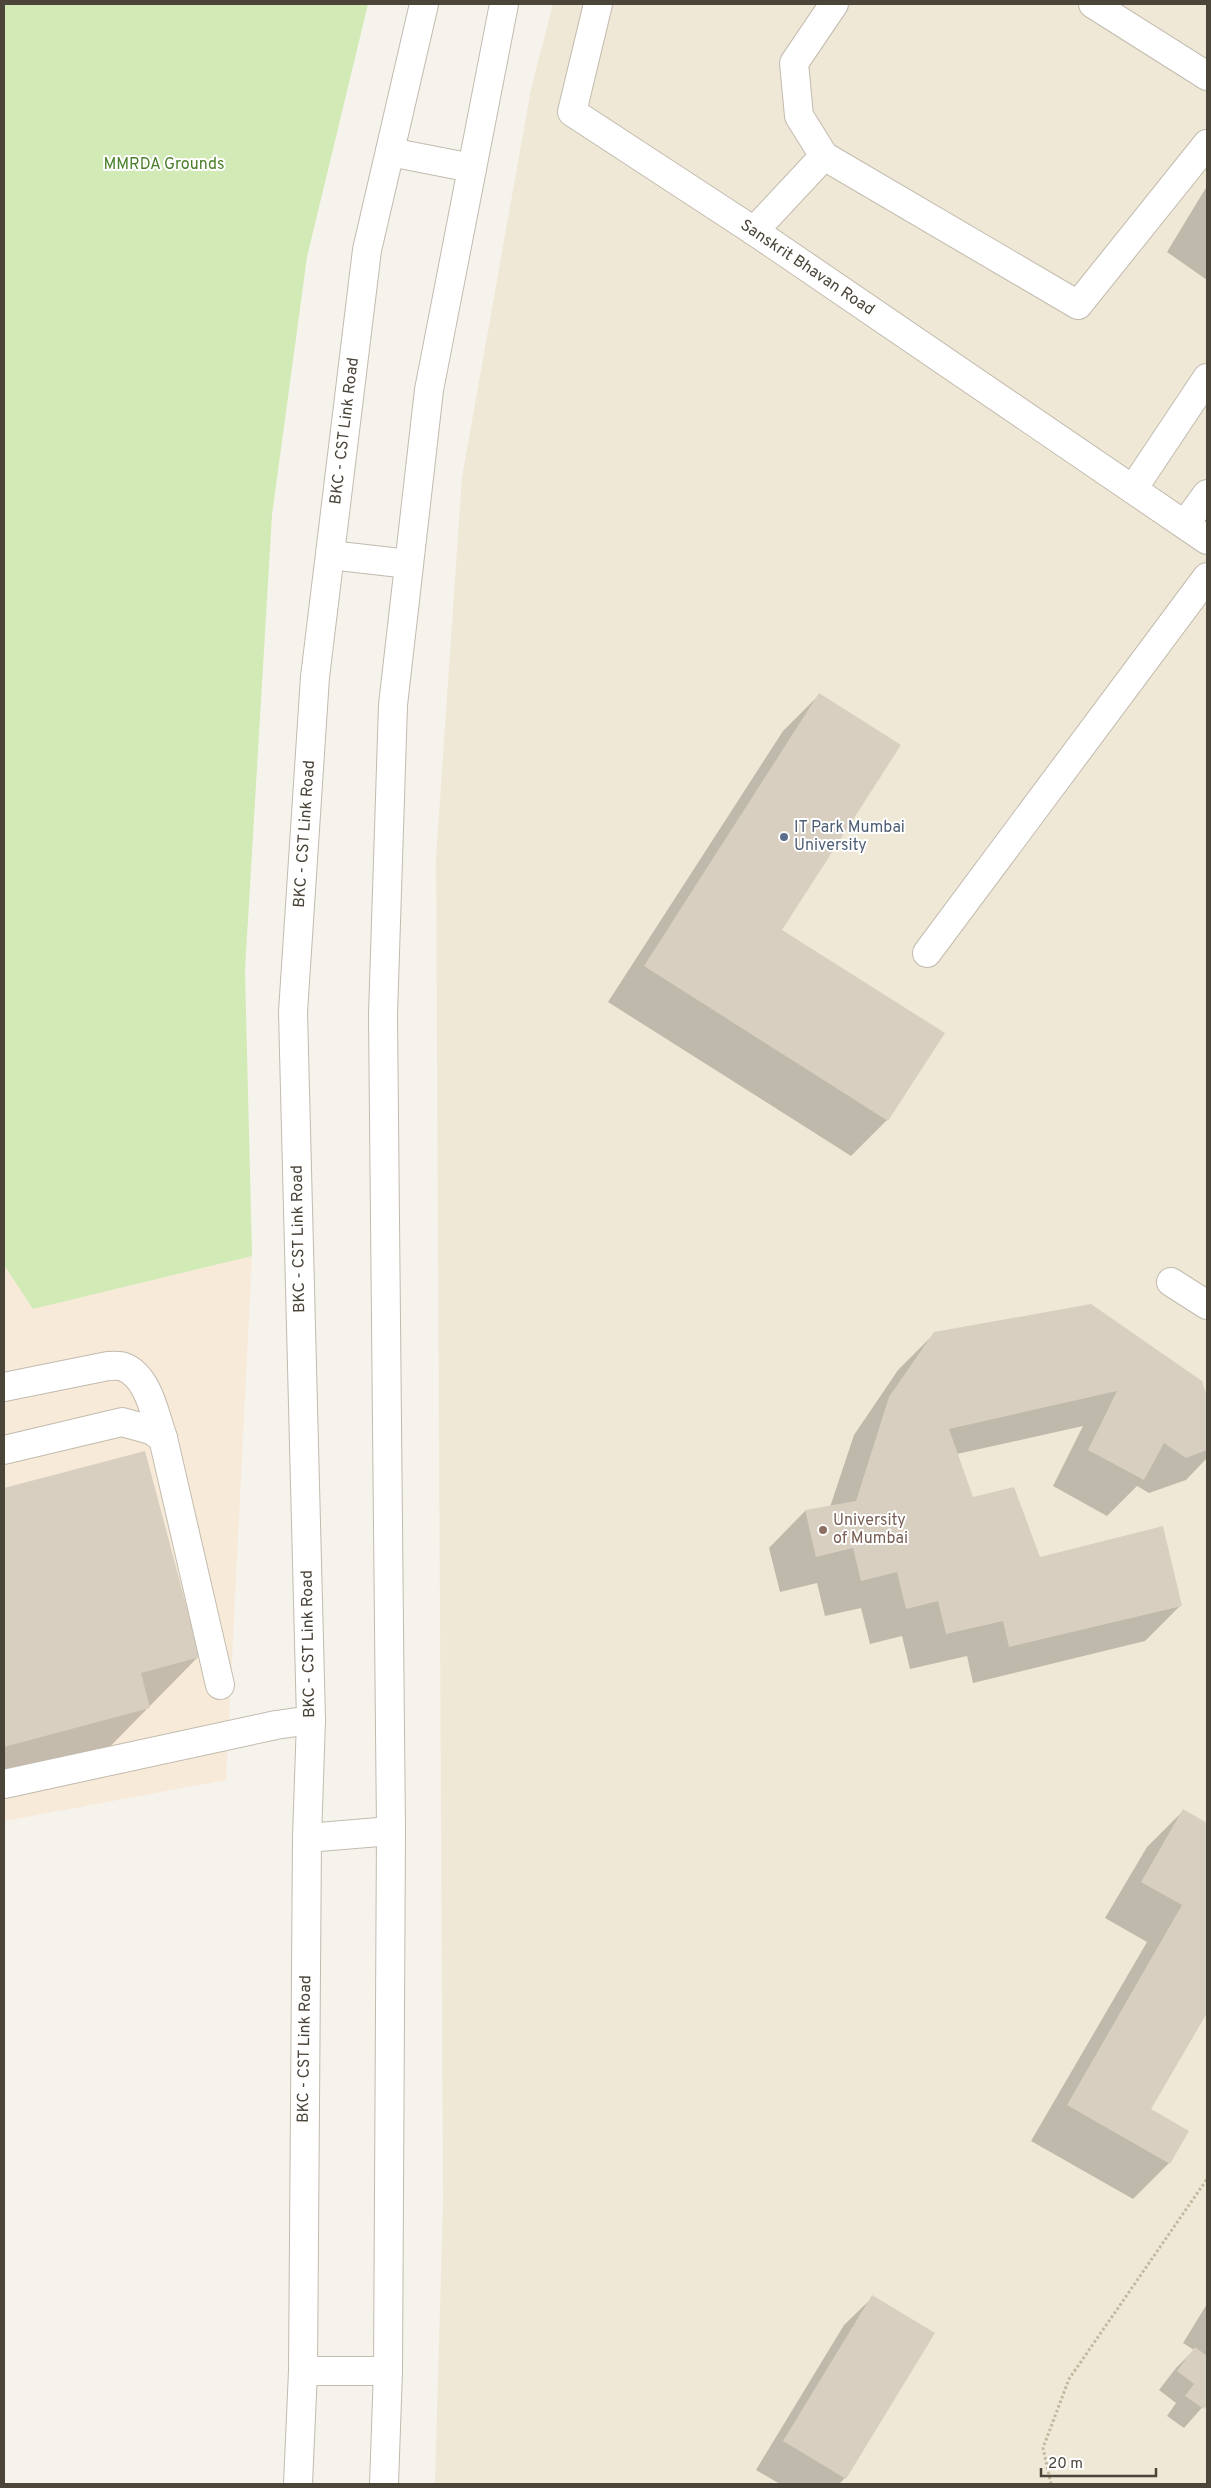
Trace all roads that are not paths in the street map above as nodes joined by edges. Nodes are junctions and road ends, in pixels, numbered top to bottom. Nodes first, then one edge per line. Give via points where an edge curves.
1 (424, 4) edge
2 (504, 4) edge
3 (598, 4) edge
4 (834, 4) edge
5 (1094, 4) edge
6 (1207, 76) edge
7 (1207, 144) edge
8 (390, 152) junction
9 (824, 156) junction
10 (472, 168) junction
11 (754, 231) junction
12 (1207, 378) edge
13 (1133, 489) junction
14 (1207, 494) edge
15 (1185, 524) junction
16 (1207, 540) edge
17 (330, 555) junction
18 (409, 564) junction
19 (1207, 577) edge
20 (927, 953) dead end
21 (1171, 1282) dead end
22 (1207, 1305) edge
23 (4, 1387) edge
24 (163, 1438) junction
25 (4, 1450) edge
26 (220, 1685) dead end
27 (311, 1720) junction
28 (4, 1784) edge
29 (391, 1831) junction
30 (307, 1838) junction
31 (303, 2371) junction
32 (388, 2371) junction
33 (298, 2484) edge
34 (384, 2484) edge

1 - 8 street, BKC - CST Link Road
2 - 10 street
3 - 11 street, Sanskrit Bhavan Road via 572,112
4 - 9 street via 794,62 799,116
5 - 6 street
7 - 9 street via 1078,305
8 - 10 street
8 - 17 street, BKC - CST Link Road via 367,250
9 - 11 street
10 - 18 street via 429,390
11 - 13 street, Sanskrit Bhavan Road
12 - 13 street
13 - 15 street, Sanskrit Bhavan Road
14 - 15 street
15 - 16 street, Sanskrit Bhavan Road
17 - 18 street
17 - 27 street, BKC - CST Link Road via 314,677 294,1012
18 - 29 street via 393,705 383,1015
19 - 20 street
21 - 22 street
23 - 24 street via 108,1366 124,1367 141,1381
24 - 25 street via 151,1430 122,1422
24 - 26 street
27 - 28 street
27 - 30 street, BKC - CST Link Road
29 - 30 street
29 - 32 street
30 - 31 street, BKC - CST Link Road
31 - 32 street
31 - 33 street, BKC - CST Link Road
32 - 34 street

